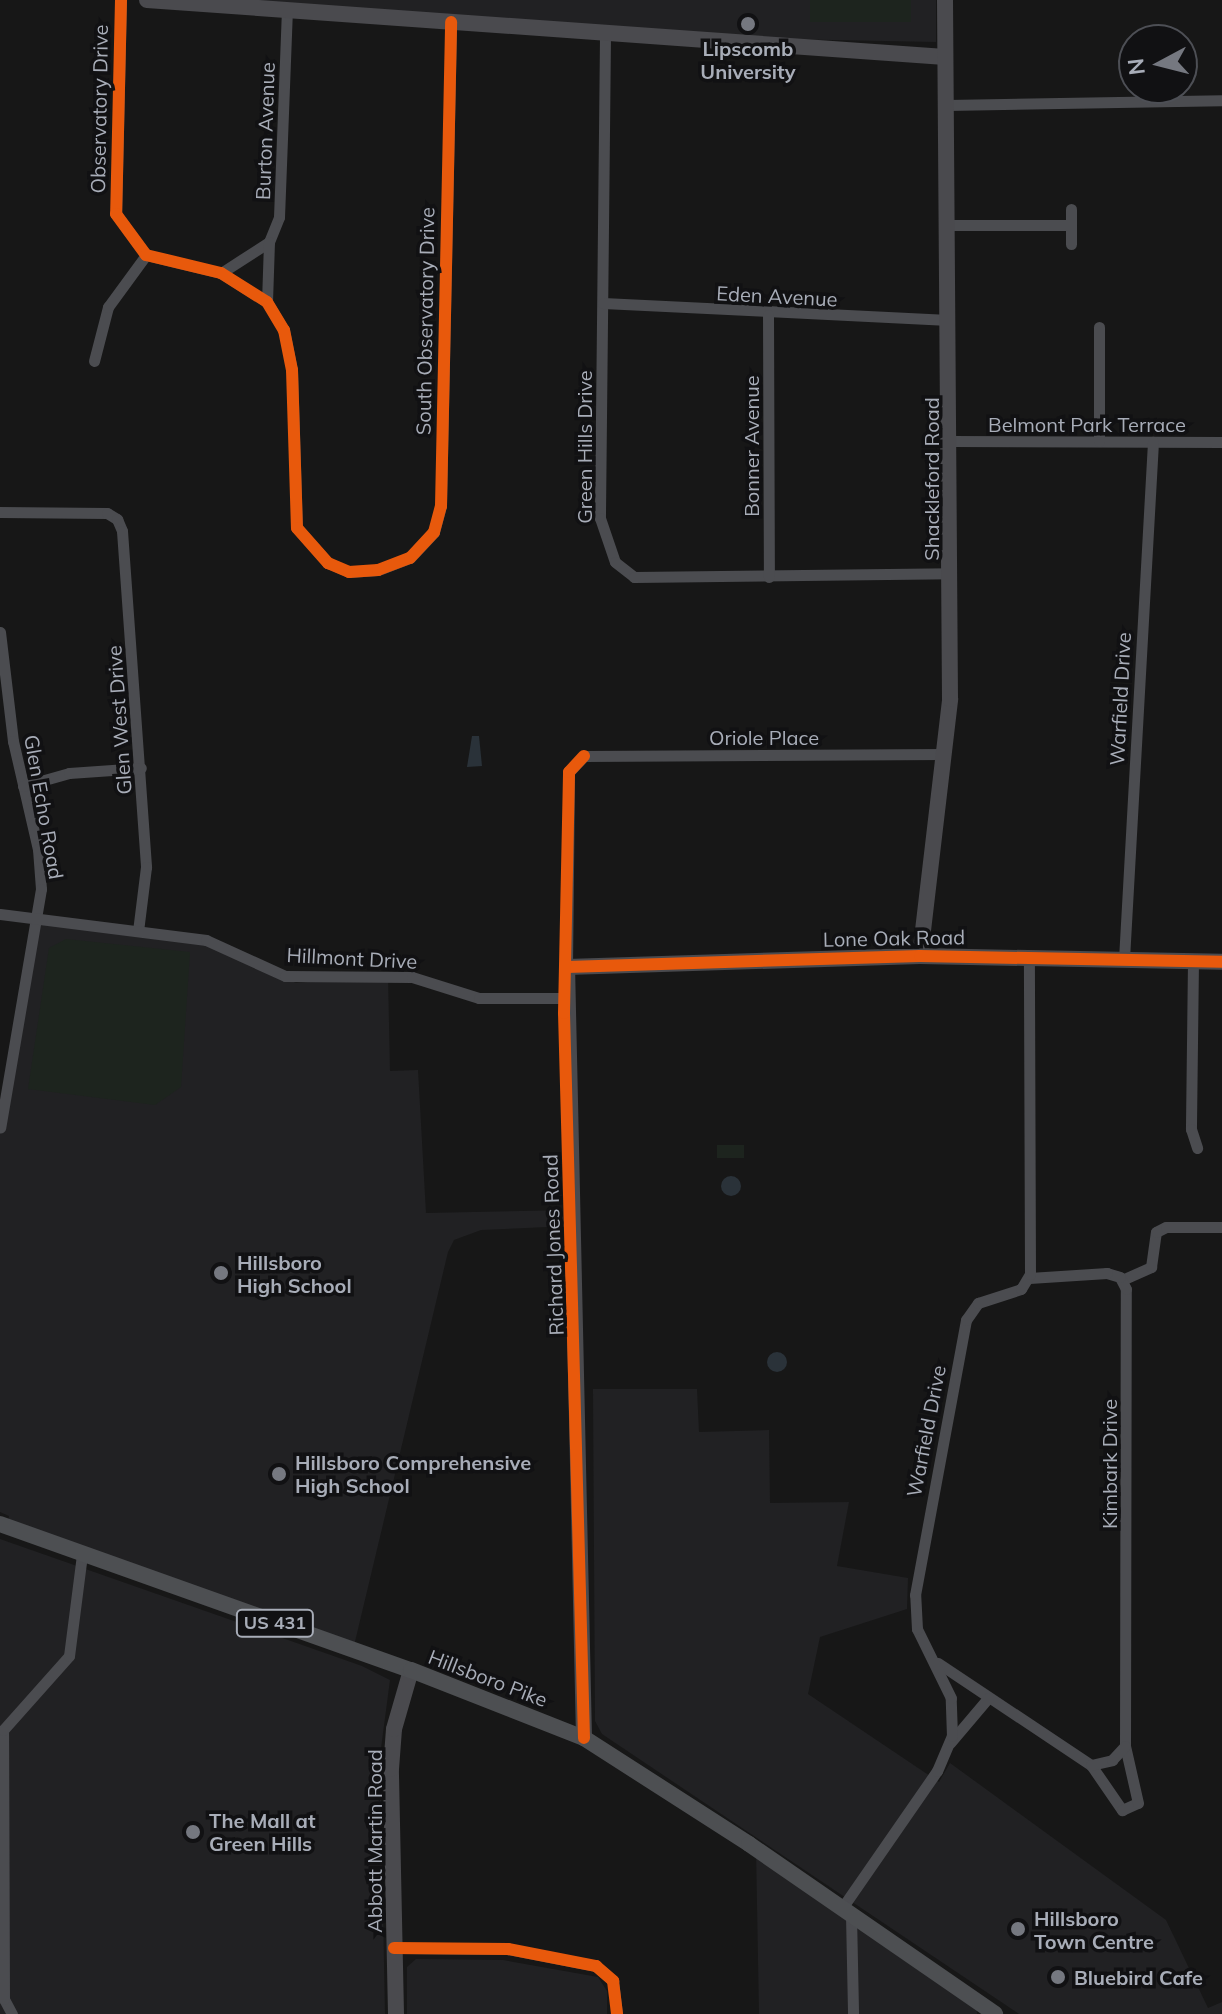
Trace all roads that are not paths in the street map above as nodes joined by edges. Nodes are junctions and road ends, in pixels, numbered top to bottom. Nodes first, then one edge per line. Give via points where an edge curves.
1 (121, 0) edge
2 (147, 0) edge
3 (945, 0) edge
4 (287, 10) junction
5 (451, 22) junction
6 (605, 36) junction
7 (945, 57) junction
8 (1222, 100) edge
9 (947, 105) junction
10 (1071, 209) dead end
11 (948, 225) junction
12 (1071, 225) junction
13 (269, 242) junction
14 (1071, 244) dead end
15 (146, 255) junction
16 (221, 273) junction
17 (267, 302) junction
18 (603, 303) junction
19 (768, 315) junction
20 (949, 320) junction
21 (1099, 327) dead end
22 (94, 361) dead end
23 (951, 441) junction
24 (1099, 441) junction
25 (1153, 442) junction
26 (1222, 442) edge
27 (0, 512) edge
28 (951, 573) junction
29 (769, 577) junction
30 (0, 632) edge
31 (945, 754) junction
32 (584, 756) joint
33 (141, 768) junction
34 (23, 786) junction
35 (0, 914) edge
36 (40, 921) junction
37 (138, 931) junction
38 (920, 956) junction
39 (1029, 957) junction
40 (1124, 959) junction
41 (1193, 961) junction
42 (1222, 962) edge
43 (567, 967) junction
44 (565, 998) junction
45 (0, 1128) edge
46 (1197, 1148) dead end
47 (1222, 1227) edge
48 (1029, 1278) junction
49 (1122, 1280) junction
50 (0, 1524) edge
51 (82, 1555) junction
52 (934, 1660) junction
53 (411, 1670) junction
54 (988, 1698) junction
55 (584, 1738) junction
56 (950, 1743) junction
57 (1125, 1746) junction
58 (1091, 1765) junction
59 (846, 1911) junction
60 (2, 1933) edge
61 (394, 1948) junction
62 (12, 2014) edge
63 (396, 2014) edge
64 (617, 2014) edge
65 (853, 2014) edge
66 (995, 2014) edge

1 - 15 street, Observatory Drive via 118,217
2 - 4 street
3 - 7 street, Shackleford Road
4 - 5 street
4 - 13 street, Burton Avenue via 284,180
5 - 6 street
5 - 17 street, South Observatory Drive via 441,506 434,532 410,558 378,570 328,563 297,528 292,370 284,330
6 - 7 street
6 - 18 street, Green Hills Drive
7 - 9 street, Shackleford Road
8 - 9 street
9 - 11 street, Shackleford Road
10 - 12 street
11 - 12 street
11 - 20 street, Shackleford Road
12 - 14 street
13 - 16 street
13 - 17 street, Burton Avenue
15 - 16 street
15 - 22 street via 108,307
16 - 17 street
18 - 19 street, Eden Avenue
18 - 29 street, Green Hills Drive via 600,518 615,562 634,577
19 - 20 street, Eden Avenue
19 - 29 street, Bonner Avenue
20 - 23 street, Shackleford Road
21 - 24 street
23 - 24 street, Belmont Park Terrace
23 - 28 street, Shackleford Road
24 - 25 street, Belmont Park Terrace
25 - 26 street, Belmont Park Terrace
25 - 40 street, Warfield Drive
27 - 33 street, Glen West Drive via 107,513 117,519
28 - 29 street, Green Hills Drive
28 - 31 street, Shackleford Road
30 - 34 street, Glen Echo Road
31 - 32 street, Oriole Place
31 - 38 street, Shackleford Road
32 - 43 street, Richard Jones Road via 569,772
33 - 34 street via 69,773
33 - 37 street, Glen West Drive via 146,867
34 - 36 street, Glen Echo Road via 38,849
35 - 36 street, Hillmont Drive
36 - 37 street, Hillmont Drive
36 - 45 street, Glen Echo Road
37 - 44 street, Hillmont Drive via 206,940 285,976 412,977 479,998
38 - 39 street, Lone Oak Road
38 - 43 street, Lone Oak Road
39 - 40 street, Lone Oak Road
39 - 48 street
40 - 41 street, Lone Oak Road
41 - 42 street, Lone Oak Road
41 - 46 street via 1191,1129
43 - 44 street, Richard Jones Road
44 - 55 street, Richard Jones Road
47 - 49 street via 1166,1227 1156,1232 1151,1267
48 - 49 street via 1102,1273
48 - 52 street, Warfield Drive via 1017,1292 975,1305 965,1326 915,1595 917,1629
49 - 57 street, Kimbark Drive via 1127,1306
50 - 51 main road, Hillsboro Pike / US 431
51 - 53 main road, Hillsboro Pike / US 431
51 - 60 street via 69,1656 3,1730
52 - 54 street, Kimbark Drive
52 - 56 street, Warfield Drive via 951,1698
53 - 55 main road, Hillsboro Pike / US 431
53 - 61 street, Abbott Martin Road via 394,1729 391,1769
54 - 56 street
54 - 58 street, Kimbark Drive
55 - 59 main road, Hillsboro Pike / US 431
56 - 59 street, Warfield Drive
57 - 58 street via 1117,1758
57 - 58 street, Kimbark Drive via 1138,1793 1131,1810 1119,1807
59 - 65 street
59 - 66 main road, Hillsboro Pike / US 431
60 - 62 street via 4,1999
61 - 63 street, Abbott Martin Road
61 - 64 street via 508,1949 596,1966 613,1981

